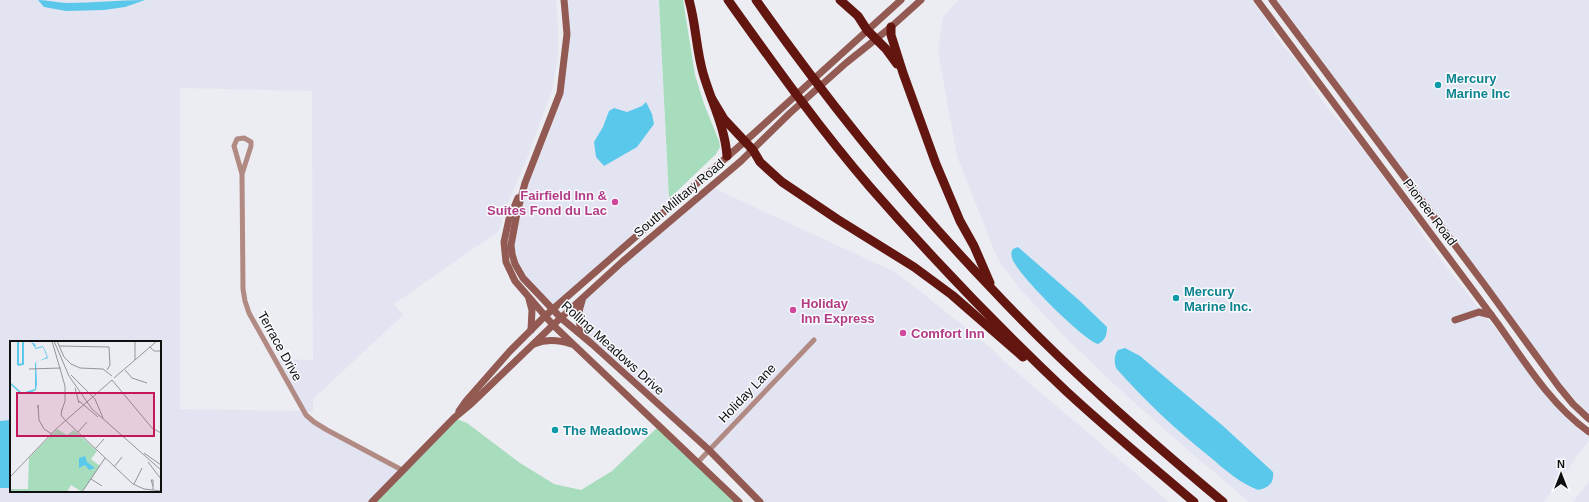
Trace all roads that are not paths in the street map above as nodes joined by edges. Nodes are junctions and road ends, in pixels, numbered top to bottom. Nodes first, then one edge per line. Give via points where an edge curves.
1 (564, 0) edge
2 (689, 0) edge
3 (728, 0) edge
4 (756, 0) edge
5 (840, 0) edge
6 (901, 0) edge
7 (921, 0) edge
8 (1257, 0) edge
9 (1272, 0) edge
10 (891, 27) junction
11 (867, 30) junction
12 (876, 39) junction
13 (903, 73) junction
14 (712, 98) junction
15 (745, 141) junction
16 (753, 150) junction
17 (727, 156) junction
18 (242, 174) junction
19 (525, 183) junction
20 (992, 290) junction
21 (528, 297) junction
22 (584, 297) junction
23 (552, 309) junction
24 (1491, 315) junction
25 (545, 316) junction
26 (561, 318) junction
27 (1455, 320) dead end
28 (553, 324) junction
29 (531, 330) junction
30 (585, 338) junction
31 (814, 340) dead end
32 (532, 344) junction
33 (574, 345) junction
34 (1066, 391) junction
35 (454, 418) junction
36 (1589, 419) edge
37 (1589, 432) edge
38 (708, 449) junction
39 (698, 462) junction
40 (402, 470) junction
41 (372, 502) edge
42 (739, 502) edge
43 (760, 502) edge
44 (1194, 502) edge
45 (1223, 502) edge

1 - 19 main road, Rolling Meadows Drive via 567,34 560,93
2 - 14 highway via 702,71
3 - 34 highway via 825,132 869,186 978,304
4 - 20 highway via 887,171
5 - 11 highway via 858,16
6 - 11 main road, South Military Road
7 - 10 main road, South Military Road
8 - 24 main road, Pioneer Road
9 - 36 main road, Pioneer Road via 1558,387
10 - 12 main road, South Military Road
10 - 13 highway via 891,35
11 - 12 highway
11 - 15 main road, South Military Road
12 - 13 highway
12 - 16 main road, South Military Road via 790,113
13 - 20 highway via 936,164
14 - 15 highway via 724,119
14 - 17 highway via 725,140
15 - 16 highway
15 - 17 main road, South Military Road
16 - 22 main road, South Military Road
16 - 34 highway via 760,162 782,182 914,267 952,295
17 - 23 main road, South Military Road
18 - 18 street, Terrace Drive via 251,146 251,142 244,138 237,139 234,146
18 - 40 street, Terrace Drive via 243,289 249,313 306,415 327,430
19 - 21 main road, Rolling Meadows Drive via 511,214 504,248 510,272
19 - 23 main road, Rolling Meadows Drive via 512,234 513,259 523,278
20 - 45 highway via 1081,378
21 - 25 main road, Rolling Meadows Drive
21 - 29 main road via 532,310
22 - 26 main road, South Military Road
22 - 30 main road via 579,307 578,318
23 - 25 main road, South Military Road
23 - 26 main road, Rolling Meadows Drive
24 - 27 main road via 1479,312
24 - 37 main road, Pioneer Road via 1551,395 1571,418
25 - 28 main road, Rolling Meadows Drive
25 - 29 main road, South Military Road
26 - 28 main road, South Military Road
26 - 30 main road, Rolling Meadows Drive
28 - 32 main road, South Military Road
28 - 33 main road, Rolling Meadows Drive
29 - 35 main road, South Military Road via 473,392
30 - 38 main road, Rolling Meadows Drive
31 - 38 street, Holiday Lane
32 - 33 main road via 553,340
32 - 35 main road, South Military Road
33 - 39 main road, Rolling Meadows Drive
34 - 44 highway
35 - 40 main road, South Military Road
38 - 39 street, Holiday Lane
38 - 43 main road, Rolling Meadows Drive
39 - 42 main road, Rolling Meadows Drive
40 - 41 main road, South Military Road

